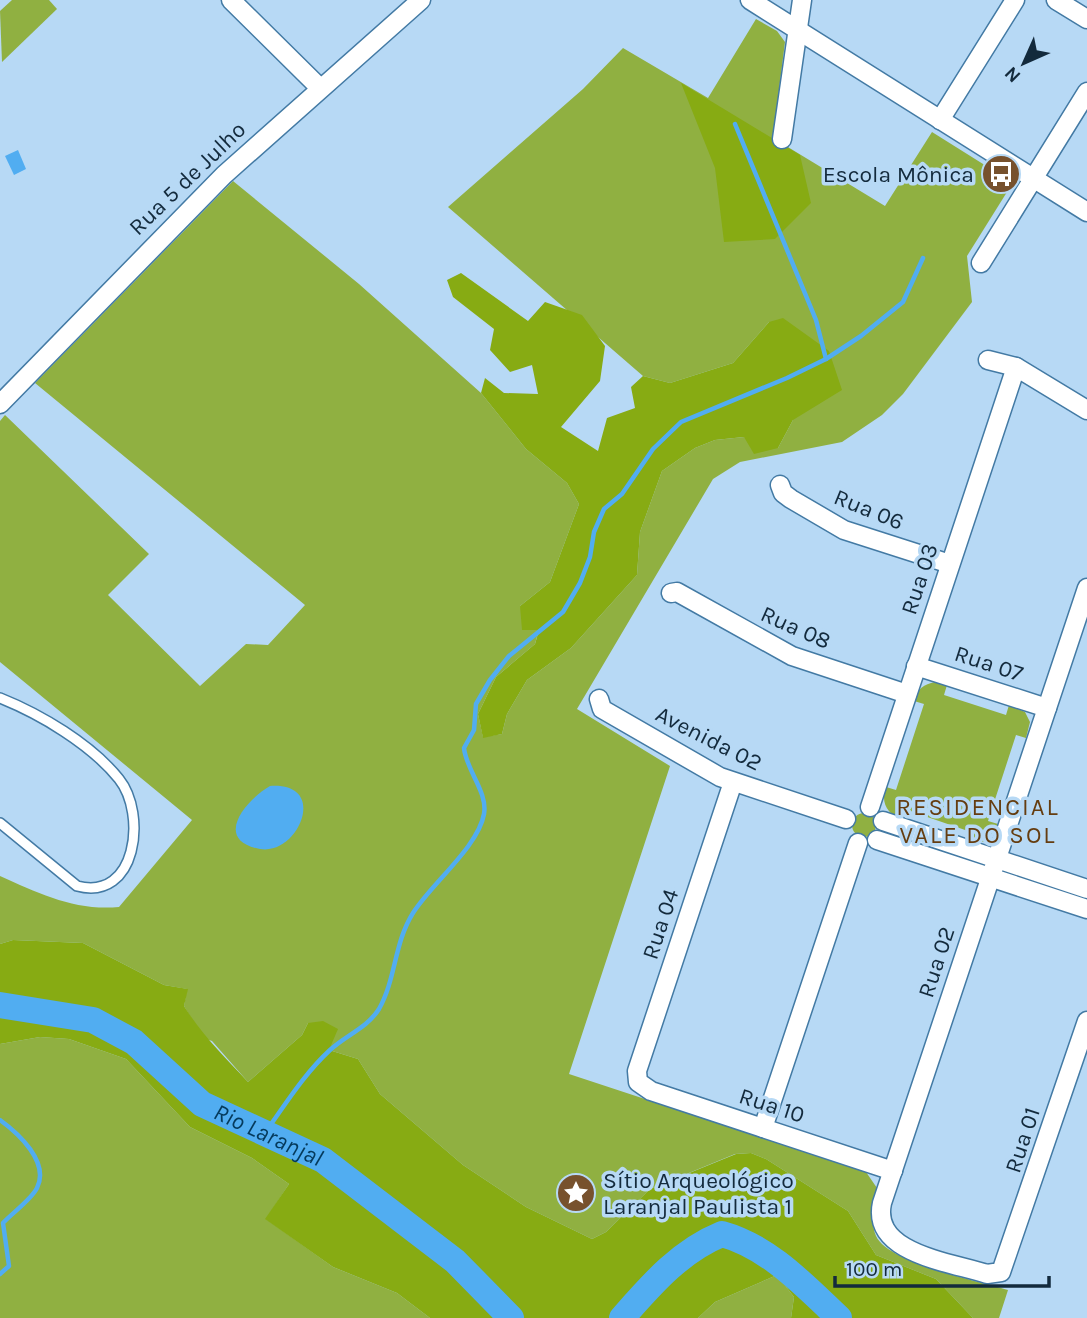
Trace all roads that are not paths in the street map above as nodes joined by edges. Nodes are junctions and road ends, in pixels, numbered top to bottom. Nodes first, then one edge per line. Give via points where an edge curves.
1 (231, 0) edge
2 (421, 0) edge
3 (750, 0) edge
4 (802, 0) edge
5 (1015, 0) edge
6 (1056, 0) edge
7 (1087, 19) edge
8 (798, 30) junction
9 (320, 88) junction
10 (1087, 92) edge
11 (940, 120) junction
12 (782, 139) dead end
13 (1033, 178) junction
14 (1087, 212) edge
15 (981, 263) dead end
16 (988, 359) dead end
17 (1016, 368) junction
18 (0, 404) edge
19 (1087, 410) edge
20 (780, 485) dead end
21 (950, 564) junction
22 (1087, 588) edge
23 (671, 593) dead end
24 (916, 666) junction
25 (907, 694) junction
26 (0, 698) edge
27 (599, 699) dead end
28 (1047, 708) junction
29 (733, 782) junction
30 (870, 807) junction
31 (846, 819) junction
32 (883, 821) junction
33 (0, 823) edge
34 (877, 839) junction
35 (858, 843) junction
36 (997, 859) junction
37 (990, 877) junction
38 (1087, 889) edge
39 (1087, 909) edge
40 (1087, 1021) edge
41 (638, 1082) joint
42 (762, 1128) junction
43 (893, 1171) junction
44 (1001, 1272) joint

1 - 9 street
2 - 9 street, Rua 5 de Julho
3 - 8 street
4 - 8 street
5 - 11 street
6 - 7 street
8 - 11 street
8 - 12 street
9 - 18 street, Rua 5 de Julho via 224,175
10 - 13 street
11 - 13 street
13 - 14 street
13 - 15 street
16 - 17 street
17 - 19 street
17 - 21 street, Rua 03
20 - 21 street, Rua 06 via 790,499 844,530
21 - 24 street, Rua 03
22 - 28 street, Rua 02
23 - 25 street, Rua 08 via 677,592 792,656
24 - 25 street, Rua 03
24 - 28 street, Rua 07
25 - 30 street, Rua 03
26 - 33 lane via 46,718 118,778 129,800 132,856 116,880 87,889 77,886
27 - 29 street, Avenida 02 via 602,709
28 - 36 street, Rua 02
29 - 31 street, Avenida 02
29 - 41 street, Rua 04 via 637,1071
30 - 31 street via 855,808
30 - 32 street
31 - 35 street via 847,834
32 - 34 street
32 - 36 street
34 - 35 street
34 - 37 street
35 - 42 street
36 - 37 street, Rua 02
36 - 38 street
37 - 39 street
37 - 43 street, Rua 02
40 - 44 street, Rua 01
41 - 42 street, Rua 10 via 651,1091
42 - 43 street, Rua 10
43 - 44 street, Rua 02 via 881,1209 888,1238 902,1247 975,1270

